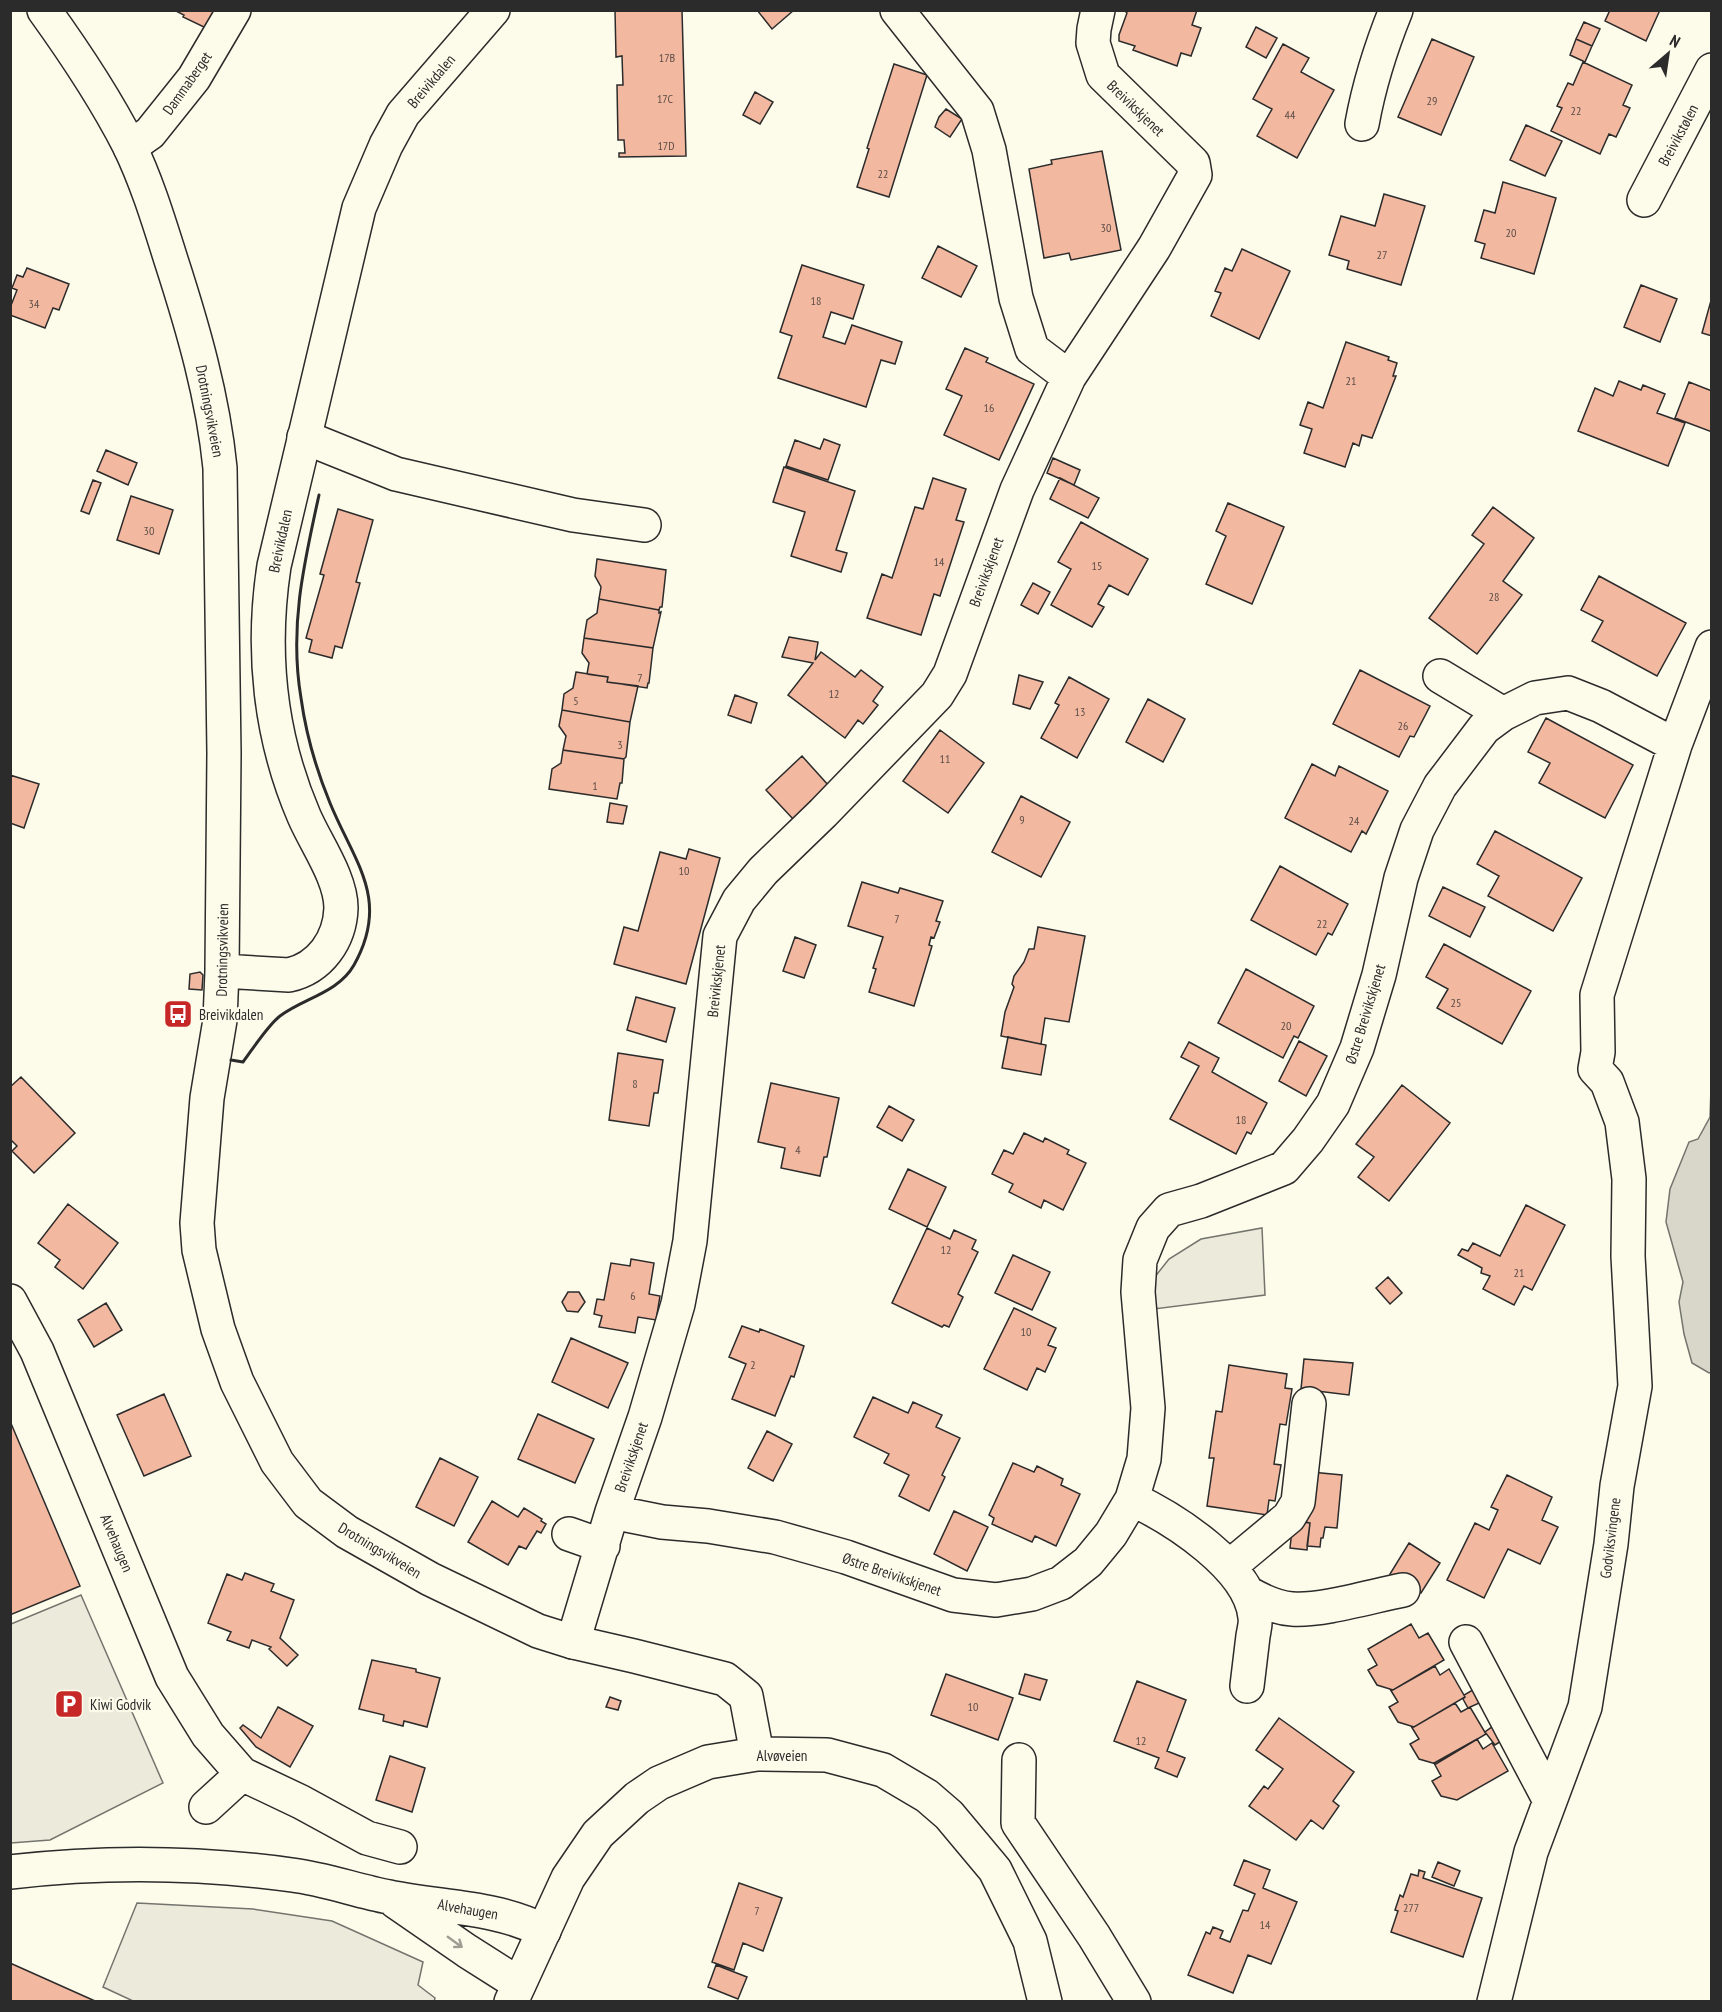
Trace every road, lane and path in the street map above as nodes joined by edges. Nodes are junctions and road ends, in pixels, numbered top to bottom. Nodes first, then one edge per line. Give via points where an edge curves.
1 (44, 10) edge
2 (234, 10) edge
3 (493, 10) edge
4 (897, 10) edge
5 (1098, 10) edge
6 (1396, 10) edge
7 (1712, 70) edge
8 (1362, 124) dead end
9 (130, 147) junction
10 (1644, 200) dead end
11 (1069, 377) junction
12 (304, 437) junction
13 (644, 525) dead end
14 (1712, 647) edge
15 (1440, 676) dead end
16 (1503, 714) junction
17 (1675, 745) junction
18 (222, 971) junction
19 (10, 1301) edge
20 (1309, 1404) dead end
21 (1132, 1499) junction
22 (612, 1512) junction
23 (568, 1534) dead end
24 (603, 1546) junction
25 (1239, 1580) junction
26 (1403, 1590) dead end
27 (573, 1642) junction
28 (1466, 1642) dead end
29 (1247, 1686) dead end
30 (758, 1754) junction
31 (1019, 1760) dead end
32 (242, 1774) junction
33 (1550, 1801) junction
34 (207, 1807) dead end
35 (400, 1847) dead end
36 (10, 1872) edge
37 (389, 1898) junction
38 (544, 1931) junction
39 (515, 1993) edge
40 (1045, 2001) edge
41 (1134, 2001) edge
42 (1494, 2001) edge

1 - 9 street, Drotningsvikveien
2 - 9 street, Dammaberget via 194,78 150,133
3 - 12 street, Breivikdalen via 403,114 370,178 353,226
4 - 11 street via 977,111 989,150 1016,298 1032,349
5 - 11 street, Breivikskjenet via 1093,43 1103,75 1192,163 1195,175 1154,248
6 - 8 street
7 - 10 street, Breivikstølen
9 - 18 street, Drotningsvikveien via 150,194 193,329 217,433 224,753
11 - 22 street, Breivikskjenet via 1017,490 950,674 937,695 763,871 739,900 720,936 690,1241 678,1304
12 - 13 street via 396,474 573,515
12 - 18 street, Breivikdalen via 271,588 268,665 289,776 303,816 336,884 340,913 328,951 313,965 289,975
14 - 17 street
15 - 16 street
16 - 17 street, Østre Breivikskjenet via 1535,698 1568,693
16 - 21 street, Østre Breivikskjenet via 1484,728 1440,786 1417,830 1357,1048 1333,1104 1284,1168 1200,1202 1169,1210 1153,1228 1140,1260 1138,1292 1149,1408 1144,1459
17 - 33 street, Godviksvingene via 1597,995 1595,1069 1606,1082 1622,1122 1629,1179 1628,1256 1635,1386 1585,1707
18 - 27 street, Drotningsvikveien via 220,1020 204,1132 197,1223 199,1250 218,1329 237,1382 277,1462 308,1503 347,1532 430,1579 538,1630
19 - 32 street, Alvehaugen via 37,1351 172,1677 208,1735
20 - 25 street via 1298,1502
21 - 22 street, Østre Breivikskjenet via 1088,1562 1061,1583 1032,1594 996,1600 953,1595 775,1537
21 - 25 street via 1192,1533
22 - 24 street, Breivikskjenet
23 - 24 street
24 - 27 street, Breivikskjenet
25 - 26 street via 1267,1604 1291,1609
25 - 29 street via 1256,1618
27 - 30 street, Drotningsvikveien via 725,1679 746,1696
28 - 33 street
30 - 38 street, Alvøveien via 708,1762 637,1798 598,1834 568,1878
30 - 40 street, Alvøveien via 827,1755 883,1770 927,1796 949,1815 995,1870 1030,1941
31 - 41 street via 1018,1823
32 - 34 street
32 - 35 street, Alvehaugen via 367,1838
33 - 42 street, Godviksvingene via 1531,1852
36 - 37 street, Alvehaugen via 67,1865 158,1863 293,1875
37 - 38 street, Alvehaugen via 485,1910
37 -> 39 street, Alvehaugen via 466,1951
38 - 39 street, Alvøveien

